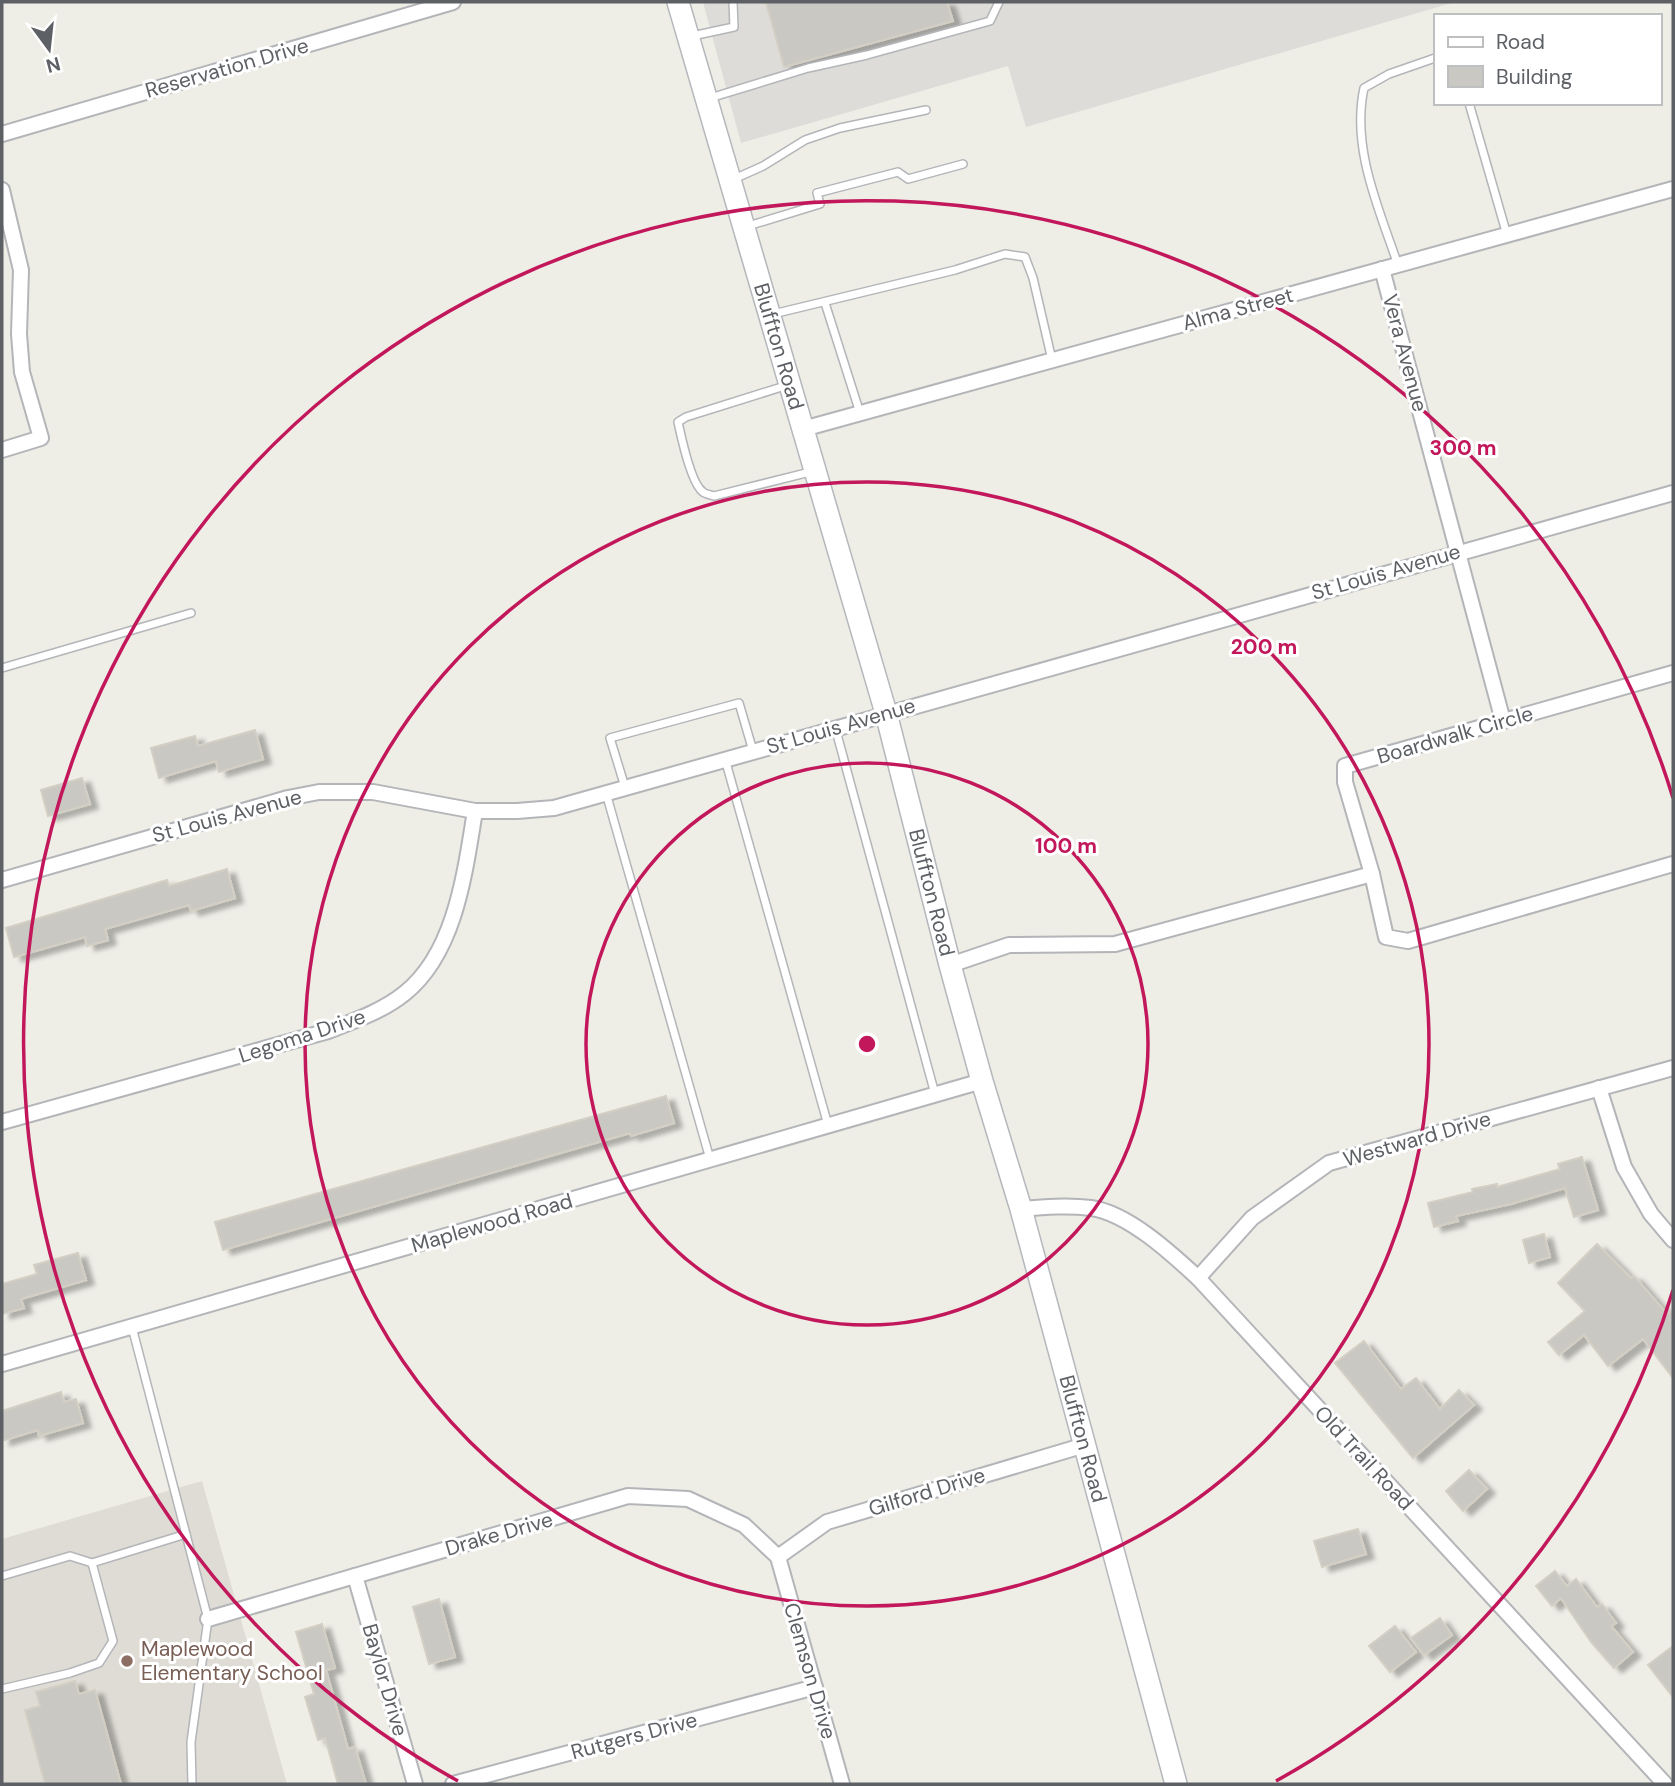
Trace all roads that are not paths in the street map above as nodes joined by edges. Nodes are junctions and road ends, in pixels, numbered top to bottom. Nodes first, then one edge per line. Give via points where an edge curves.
1 (453, 2) edge
2 (678, 2) edge
3 (733, 2) edge
4 (999, 2) edge
5 (688, 37) junction
6 (1434, 58) edge
7 (706, 99) junction
8 (1470, 105) edge
9 (926, 110) dead end
10 (2, 134) edge
11 (963, 164) dead end
12 (730, 181) junction
13 (1673, 189) edge
14 (2, 190) edge
15 (744, 228) junction
16 (1507, 234) junction
17 (1398, 265) junction
18 (1382, 269) junction
19 (825, 303) junction
20 (769, 315) junction
21 (1052, 360) junction
22 (789, 384) junction
23 (860, 413) junction
24 (803, 429) junction
25 (2, 450) edge
26 (815, 470) junction
27 (1673, 493) edge
28 (1458, 552) junction
29 (191, 613) dead end
30 (2, 668) edge
31 (1673, 673) edge
32 (886, 713) junction
33 (1503, 721) junction
34 (835, 727) junction
35 (753, 751) junction
36 (724, 759) junction
37 (625, 787) junction
38 (606, 792) junction
39 (475, 811) junction
40 (1673, 864) edge
41 (1372, 874) junction
42 (2, 880) edge
43 (950, 965) junction
44 (1673, 1068) edge
45 (982, 1081) junction
46 (1599, 1088) junction
47 (936, 1094) junction
48 (2, 1122) edge
49 (828, 1125) junction
50 (710, 1159) junction
51 (1021, 1209) junction
52 (1673, 1240) edge
53 (1198, 1278) junction
54 (132, 1327) junction
55 (2, 1364) edge
56 (1085, 1445) junction
57 (186, 1534) junction
58 (778, 1557) junction
59 (92, 1563) junction
60 (2, 1576) edge
61 (355, 1576) junction
62 (208, 1619) junction
63 (816, 1687) junction
64 (2, 1689) edge
65 (192, 1784) edge
66 (415, 1784) edge
67 (453, 1784) edge
68 (842, 1784) edge
69 (1176, 1784) edge
70 (1665, 1784) edge

1 - 10 street, Reservation Drive
2 - 5 main road, Bluffton Road
3 - 5 lane via 734,27
4 - 7 lane via 990,21
5 - 7 main road, Bluffton Road
6 - 17 lane via 1364,88 1359,110 1365,160
7 - 12 main road, Bluffton Road
8 - 16 lane
9 - 12 lane via 805,140
11 - 15 lane via 908,179 898,172 817,193 820,204
12 - 15 main road, Bluffton Road
13 - 16 street, Alma Street
14 - 25 street via 22,270 22,372 41,438
15 - 20 main road, Bluffton Road
16 - 17 street, Alma Street
17 - 18 street, Alma Street
18 - 21 street, Alma Street
18 - 28 street, Vera Avenue
19 - 20 lane
19 - 21 lane via 1004,254 1025,257
19 - 23 lane
20 - 22 main road, Bluffton Road
21 - 23 street, Alma Street
22 - 24 main road, Bluffton Road
22 - 26 lane via 686,417 678,422 680,435 697,485 714,496
23 - 24 street, Alma Street
24 - 26 main road, Bluffton Road
26 - 32 main road, Bluffton Road
27 - 28 street, St Louis Avenue
28 - 32 street, St Louis Avenue
28 - 33 street, Vera Avenue
29 - 30 lane
31 - 33 street, Boardwalk Circle
32 - 34 street, St Louis Avenue
32 - 43 main road, Bluffton Road
33 - 41 street, Boardwalk Circle via 1345,766 1345,782
34 - 35 street, St Louis Avenue
34 - 47 lane
35 - 36 street, St Louis Avenue
35 - 37 lane via 739,703 610,738
36 - 37 street, St Louis Avenue
36 - 49 lane
37 - 38 street, St Louis Avenue
38 - 39 street, St Louis Avenue via 554,808
38 - 50 lane
39 - 42 street, St Louis Avenue via 373,792 319,792
39 - 48 street, Legoma Drive via 462,886 448,932 430,966 406,993 328,1031
40 - 41 street, Boardwalk Circle via 1408,941 1386,937
41 - 43 street via 1115,944 1009,945
43 - 45 main road, Bluffton Road
44 - 46 street, Westward Drive
45 - 47 street, Maplewood Road
45 - 51 main road, Bluffton Road
46 - 52 street via 1624,1167 1651,1214
46 - 53 street, Westward Drive via 1329,1163 1252,1218
47 - 49 street, Maplewood Road
49 - 50 street, Maplewood Road
50 - 54 street, Maplewood Road
51 - 53 street, Old Trail Road via 1094,1208 1130,1223
51 - 56 main road, Bluffton Road
53 - 70 street, Old Trail Road
54 - 55 street, Maplewood Road
54 - 57 lane
56 - 58 street, Gilford Drive via 827,1522
56 - 69 main road, Bluffton Road
57 - 59 lane
57 - 62 lane
58 - 61 street, Drake Drive via 744,1525 688,1499 628,1496
58 - 63 street, Clemson Drive
59 - 60 lane via 70,1556
59 - 64 lane via 113,1641 99,1663
61 - 62 street, Drake Drive
61 - 66 street, Baylor Drive
62 - 65 lane via 191,1742
63 - 67 street, Rutgers Drive
63 - 68 street, Clemson Drive

